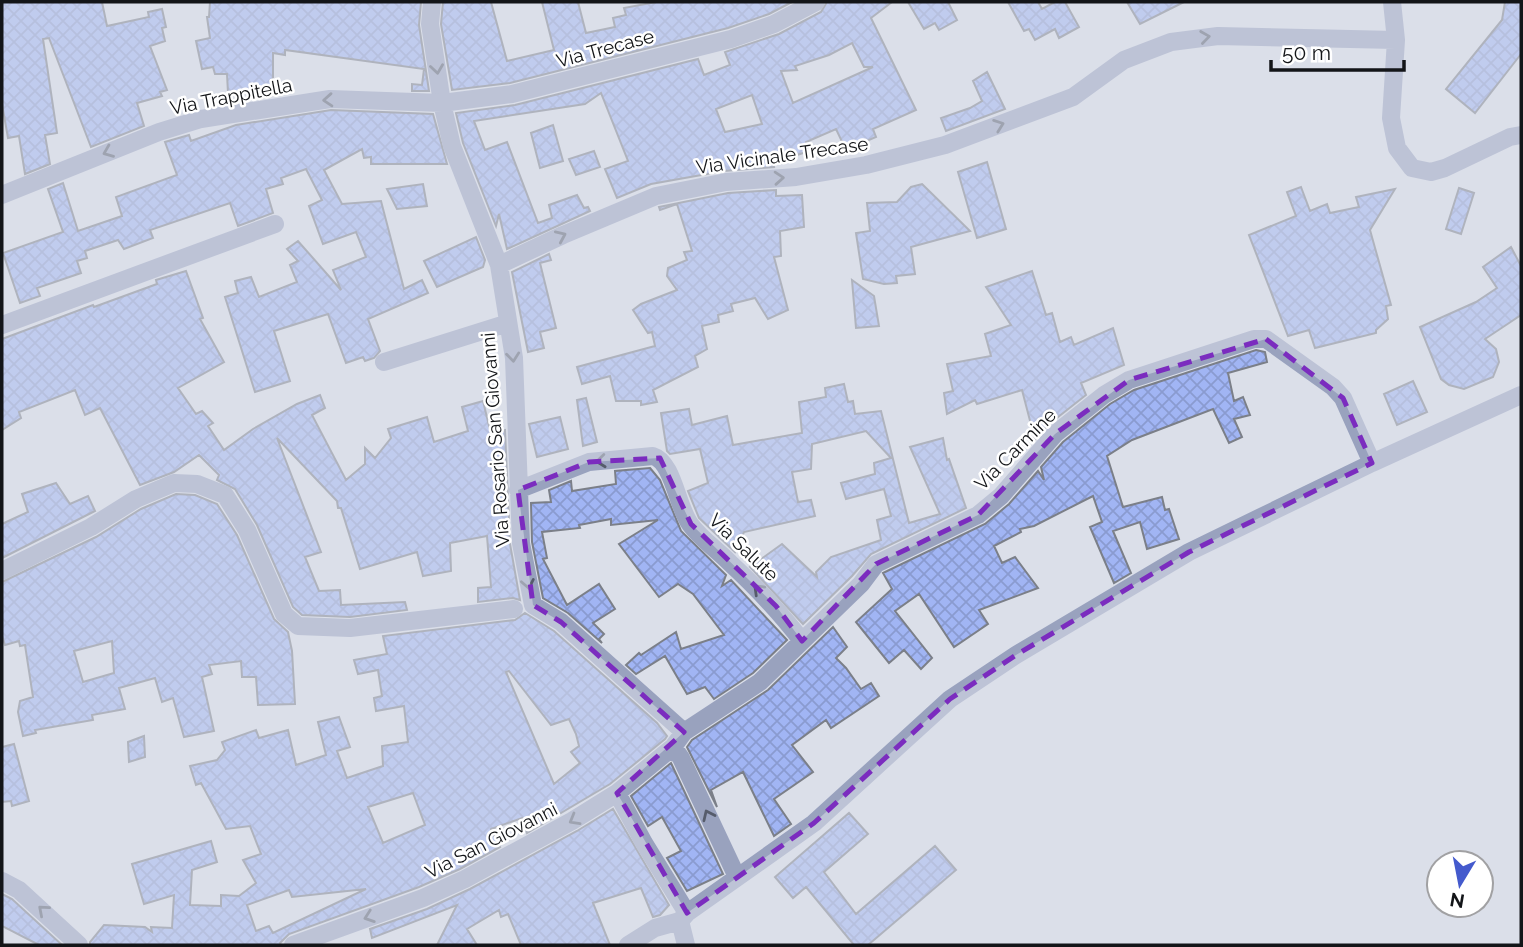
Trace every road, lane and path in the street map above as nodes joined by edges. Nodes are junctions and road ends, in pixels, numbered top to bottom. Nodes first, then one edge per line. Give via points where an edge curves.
1 (432, 2) edge
2 (816, 2) edge
3 (1392, 2) edge
4 (1396, 40) junction
5 (396, 101) joint
6 (442, 103) junction
7 (1521, 135) edge
8 (2, 195) edge
9 (275, 224) dead end
10 (499, 265) junction
11 (508, 323) junction
12 (2, 325) edge
13 (384, 362) dead end
14 (1521, 395) edge
15 (1372, 463) junction
16 (518, 490) junction
17 (2, 571) edge
18 (514, 609) dead end
19 (802, 641) junction
20 (684, 732) junction
21 (673, 747) junction
22 (617, 793) junction
23 (737, 877) junction
24 (2, 881) edge
25 (684, 917) junction
26 (79, 945) edge
27 (293, 945) edge
28 (628, 945) edge
29 (686, 945) edge

1 -> 6 street, Via Rosario San Giovanni via 430,24
2 - 6 street, Via Trecase via 731,39 512,94
3 - 4 street
4 - 7 street via 1391,118 1397,148 1412,168 1431,172 1445,168
10 -> 4 street, Via Vicinale Trecase via 656,196 726,182 855,167 945,145 1073,97 1124,60 1171,42 1218,36
5 - 6 street, Via Trecase
5 -> 8 street, Via Trappitella via 330,99 201,119
6 - 10 street, Via Rosario San Giovanni via 452,146
9 - 12 street
10 - 11 street, Via Rosario San Giovanni
11 - 13 street
11 -> 16 street, Via Rosario San Giovanni via 514,358
14 - 15 street
15 - 19 street, Via Carmine via 1343,398 1333,387 1266,340 1254,339 1129,380 1104,395 1055,434 1001,496 978,515 876,564
15 - 23 street via 1189,552 1016,655 950,699 814,823
19 -> 16 street, Via Salute via 775,607 691,524 660,458 589,462
16 -> 20 street, Via Rosario San Giovanni via 521,542 533,605 561,622
17 - 18 street via 136,499 174,483 197,484 225,495 247,530 284,614 298,626 351,628
19 - 20 street, Via Carmine via 760,682
20 - 21 street, Via San Giovanni
21 - 22 street, Via San Giovanni
23 -> 21 street
22 - 25 street
22 -> 27 street, Via San Giovanni via 465,879
23 - 25 street
26 -> 24 street via 19,890
25 - 28 street
25 - 29 street

